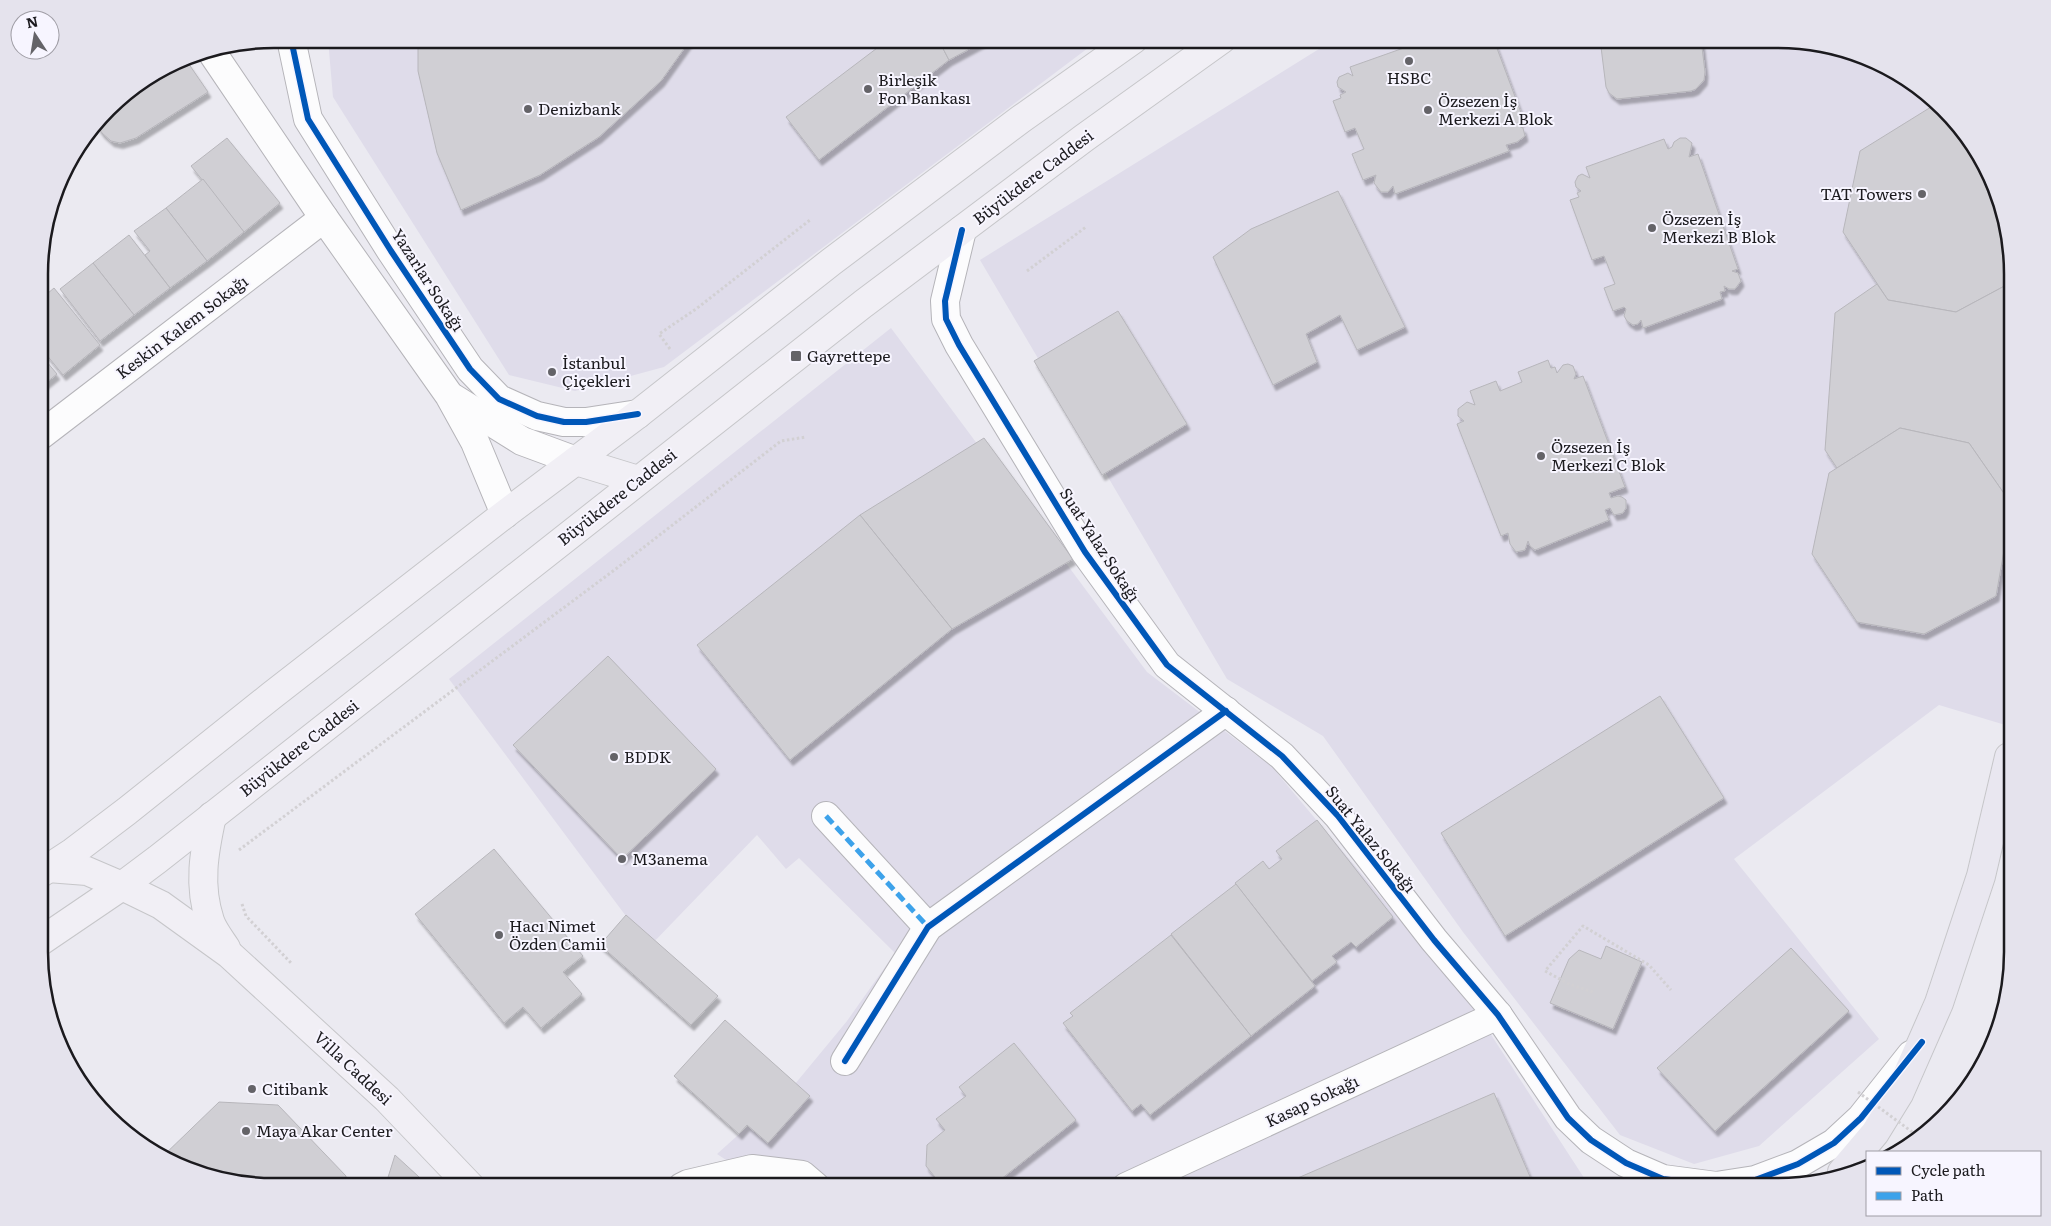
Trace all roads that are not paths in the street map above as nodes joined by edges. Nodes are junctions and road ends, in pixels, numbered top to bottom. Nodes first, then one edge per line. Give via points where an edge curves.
1 (293, 48) edge
2 (1121, 48) edge
3 (1209, 48) edge
4 (1220, 48) edge
5 (214, 55) edge
6 (1196, 57) junction
7 (324, 218) junction
8 (962, 230) junction
9 (392, 251) junction
10 (363, 275) junction
11 (449, 395) junction
12 (638, 414) junction
13 (48, 430) edge
14 (576, 461) junction
15 (638, 480) junction
16 (505, 514) junction
17 (1226, 711) junction
18 (2004, 778) edge
19 (212, 816) junction
20 (826, 816) dead end
21 (48, 868) edge
22 (48, 871) edge
23 (122, 886) junction
24 (928, 927) junction
25 (48, 936) edge
26 (229, 954) junction
27 (1498, 1015) junction
28 (1922, 1042) junction
29 (845, 1061) dead end
30 (1846, 1168) edge
31 (463, 1178) edge
32 (714, 1178) edge
33 (805, 1178) edge
34 (1145, 1178) edge
35 (1661, 1178) edge
36 (1760, 1178) edge

1 - 9 street, Yazarlar Sokağı via 308,119
2 - 12 main road via 831,262
3 - 6 main road
4 - 6 main road
5 - 7 street
6 - 8 main road, Büyükdere Caddesi
7 - 10 street
7 - 13 street, Keskin Kalem Sokağı
8 - 15 main road, Büyükdere Caddesi
8 - 17 street, Suat Yalaz Sokağı via 945,301 946,319 959,345 1086,552 1131,617 1168,665
9 - 10 street
9 - 12 street, Yazarlar Sokağı via 470,369 499,399 537,416 564,422
10 - 11 street
11 - 14 street via 522,441
11 - 16 street via 475,442
12 - 14 main road
14 - 15 main road
14 - 16 main road
15 - 19 main road, Büyükdere Caddesi
16 - 21 main road via 127,811
17 - 24 street
17 - 27 street, Suat Yalaz Sokağı via 1282,756 1338,816 1434,940
18 - 28 highway via 1971,910
19 - 23 main road, Büyükdere Caddesi
19 - 26 main road via 202,866 203,892 211,922
20 - 24 street
22 - 23 main road via 87,871
23 - 25 main road, Büyükdere Caddesi
23 - 26 main road via 160,905
24 - 29 street
26 - 31 main road, Villa Caddesi via 388,1099
27 - 34 street, Kasap Sokağı
27 - 35 street, Suat Yalaz Sokağı via 1568,1118 1590,1140 1626,1163
28 - 30 highway via 1899,1094 1880,1125
28 - 36 street, Suat Yalaz Sokağı via 1861,1118 1834,1143 1798,1164
32 - 33 street via 752,1169

